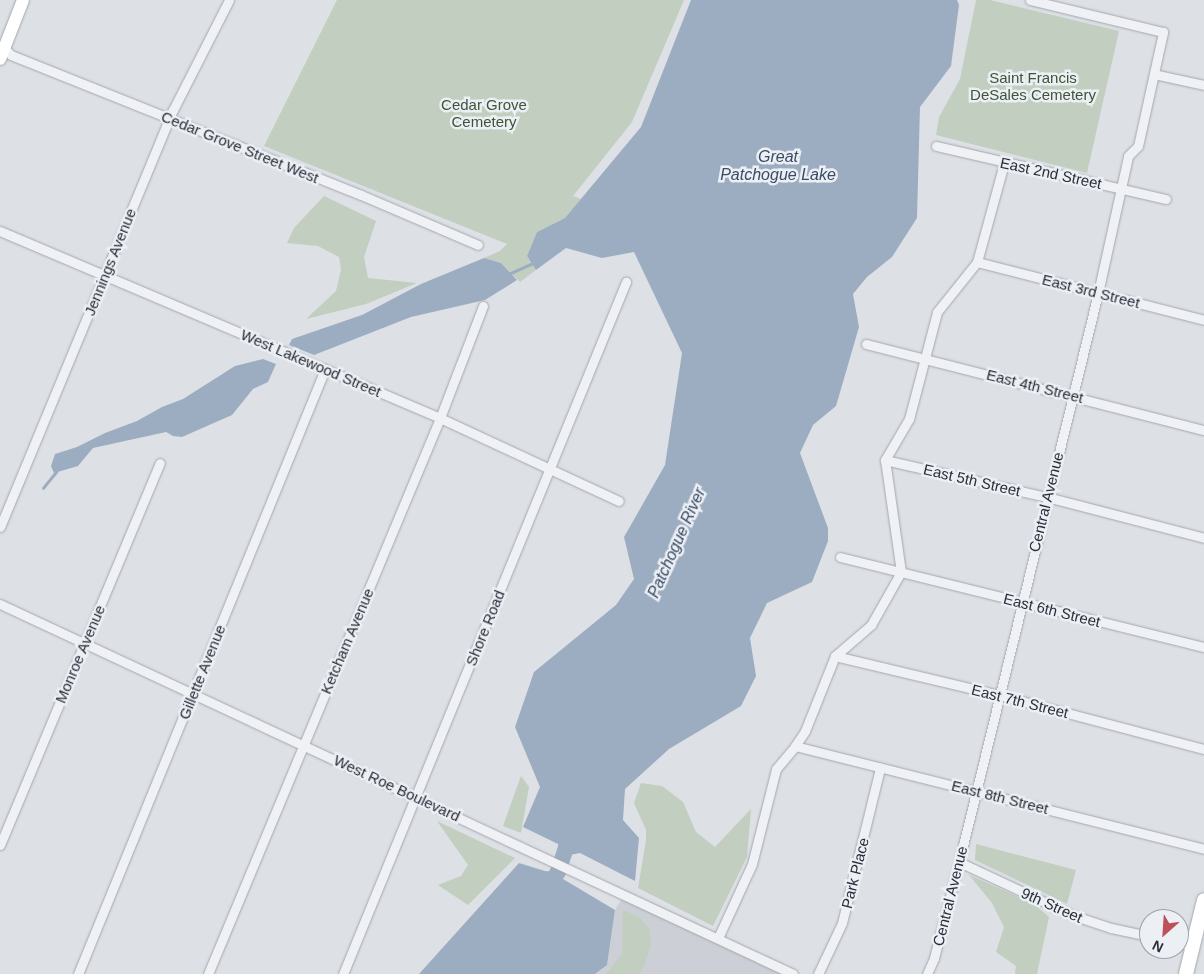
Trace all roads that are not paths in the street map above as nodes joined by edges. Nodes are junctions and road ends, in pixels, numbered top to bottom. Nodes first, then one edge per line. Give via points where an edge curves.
1 (23, 0) edge
2 (228, 0) edge
3 (1030, 0) edge
4 (1, 50) edge
5 (1154, 74) junction
6 (1204, 85) edge
7 (170, 118) junction
8 (936, 146) dead end
9 (1004, 163) junction
10 (1120, 188) junction
11 (1166, 199) dead end
12 (0, 231) edge
13 (478, 245) dead end
14 (977, 262) junction
15 (105, 276) junction
16 (626, 282) dead end
17 (1098, 293) junction
18 (483, 306) dead end
19 (1204, 320) edge
20 (866, 344) dead end
21 (924, 357) junction
22 (325, 369) junction
23 (1072, 396) junction
24 (440, 418) junction
25 (1204, 430) edge
26 (884, 460) junction
27 (160, 462) dead end
28 (550, 469) junction
29 (1047, 497) junction
30 (619, 501) dead end
31 (0, 527) edge
32 (1204, 538) edge
33 (840, 557) dead end
34 (901, 572) junction
35 (1022, 602) junction
36 (0, 604) edge
37 (85, 644) junction
38 (1204, 647) edge
39 (835, 656) junction
40 (193, 694) junction
41 (999, 695) junction
42 (304, 744) junction
43 (796, 746) junction
44 (1204, 749) edge
45 (880, 768) junction
46 (976, 791) junction
47 (416, 797) junction
48 (0, 845) edge
49 (1204, 849) edge
50 (959, 862) junction
51 (1203, 906) edge
52 (1139, 934) edge
53 (718, 938) junction
54 (1189, 945) edge
55 (1193, 946) junction
56 (78, 974) edge
57 (208, 974) edge
58 (343, 974) edge
59 (793, 974) edge
60 (818, 974) edge
61 (927, 974) edge
62 (1188, 974) edge

1 - 4 street
2 - 7 street, Jennings Avenue
3 - 5 street, Central Avenue via 1163,32
4 - 7 street, Cedar Grove Street West
5 - 6 street
5 - 10 street, Central Avenue via 1138,146 1128,156
7 - 13 street, Cedar Grove Street West
7 - 15 street, Jennings Avenue
8 - 9 street, East 2nd Street
9 - 10 street, East 2nd Street
9 - 14 street
10 - 11 street, East 2nd Street
10 - 17 street, Central Avenue
12 - 15 street, West Lakewood Street
14 - 17 street, East 3rd Street
14 - 21 street via 938,312
15 - 22 street, West Lakewood Street
15 - 31 street, Jennings Avenue
16 - 28 street, Shore Road
17 - 19 street, East 3rd Street
17 - 23 street, Central Avenue
18 - 24 street, Ketcham Avenue
20 - 21 street, East 4th Street
21 - 23 street, East 4th Street
21 - 26 street via 909,419
22 - 24 street, West Lakewood Street
22 - 40 street, Gillette Avenue
23 - 25 street, East 4th Street
23 - 29 street, Central Avenue
24 - 28 street, West Lakewood Street
24 - 42 street, Ketcham Avenue
26 - 29 street, East 5th Street
26 - 34 street
27 - 37 street, Monroe Avenue
28 - 30 street, West Lakewood Street
28 - 47 street, Shore Road
29 - 32 street, East 5th Street
29 - 35 street, Central Avenue
33 - 34 street, East 6th Street
34 - 35 street, East 6th Street
34 - 39 street via 871,625
35 - 38 street, East 6th Street
35 - 41 street, Central Avenue
36 - 37 street, West Roe Boulevard
37 - 40 street, West Roe Boulevard
37 - 48 street, Monroe Avenue
39 - 41 street, East 7th Street
39 - 43 street
40 - 42 street, West Roe Boulevard
40 - 56 street, Gillette Avenue
41 - 44 street, East 7th Street
41 - 46 street, Central Avenue
42 - 47 street, West Roe Boulevard
42 - 57 street, Ketcham Avenue
43 - 45 street, East 8th Street
43 - 53 street via 776,769 752,864
45 - 46 street, East 8th Street
45 - 60 street, Park Place via 842,923
46 - 49 street, East 8th Street
46 - 50 street, Central Avenue
47 - 53 street, West Roe Boulevard
47 - 58 street, Shore Road
50 - 52 street, 9th Street via 1072,915
50 - 61 street, Central Avenue
51 - 55 main road
53 - 59 street, West Roe Boulevard
54 - 55 street
55 - 62 main road

